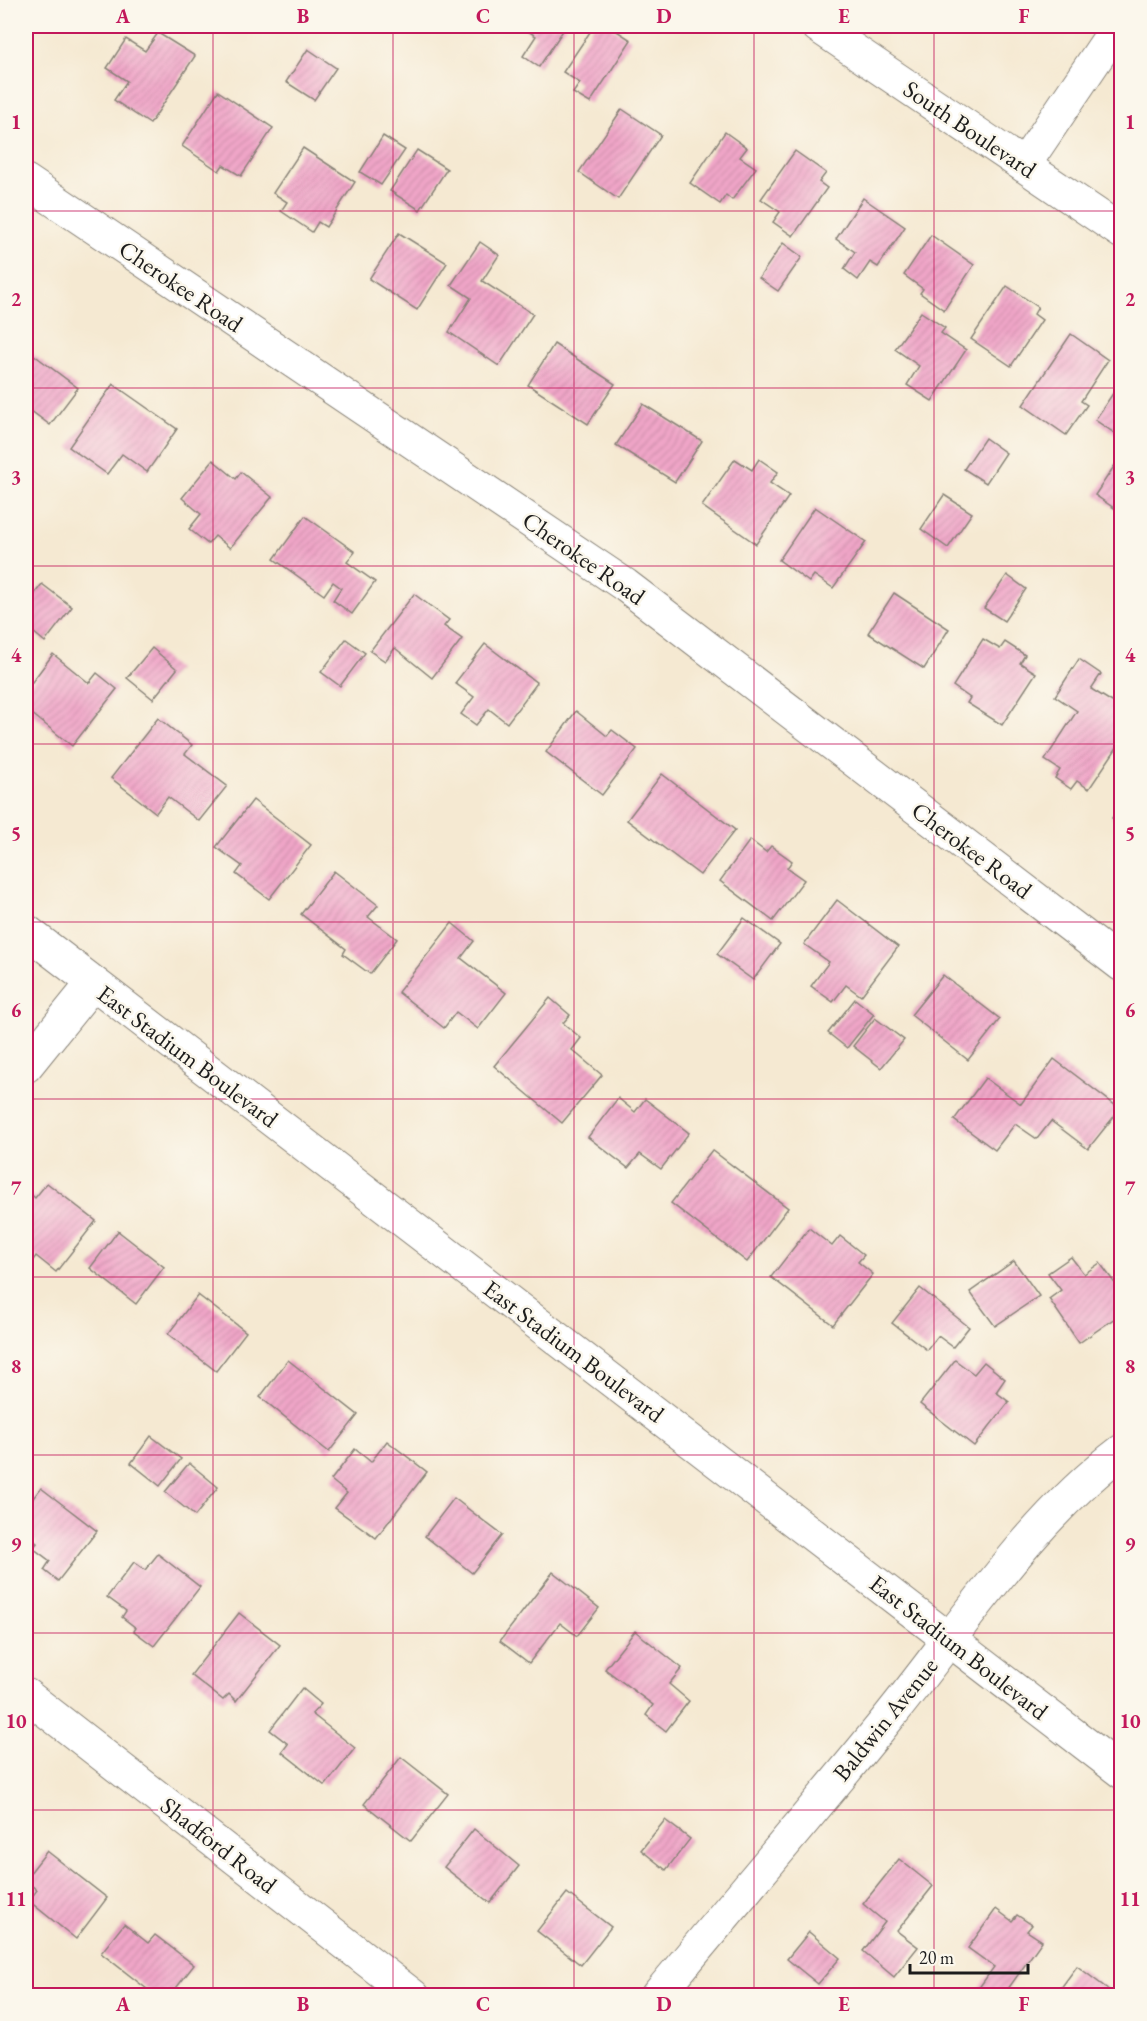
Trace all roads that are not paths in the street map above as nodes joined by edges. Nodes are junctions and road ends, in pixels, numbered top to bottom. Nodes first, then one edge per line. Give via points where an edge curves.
1 (818, 26) edge
2 (1118, 26) edge
3 (1024, 165) junction
4 (26, 181) edge
5 (1122, 232) edge
6 (26, 931) edge
7 (1122, 964) edge
8 (93, 983) junction
9 (26, 1066) edge
10 (1122, 1451) edge
11 (949, 1639) junction
12 (26, 1695) edge
13 (1122, 1772) edge
14 (413, 1995) edge
15 (657, 1995) edge

1 - 3 street, South Boulevard
2 - 3 street
3 - 5 street, South Boulevard
4 - 7 street, Cherokee Road via 625,585
6 - 8 street, East Stadium Boulevard
8 - 9 street
8 - 11 street, East Stadium Boulevard
10 - 11 street, Baldwin Avenue via 1092,1473 1030,1539
11 - 13 street, East Stadium Boulevard
11 - 15 street, Baldwin Avenue via 889,1717
12 - 14 street, Shadford Road

